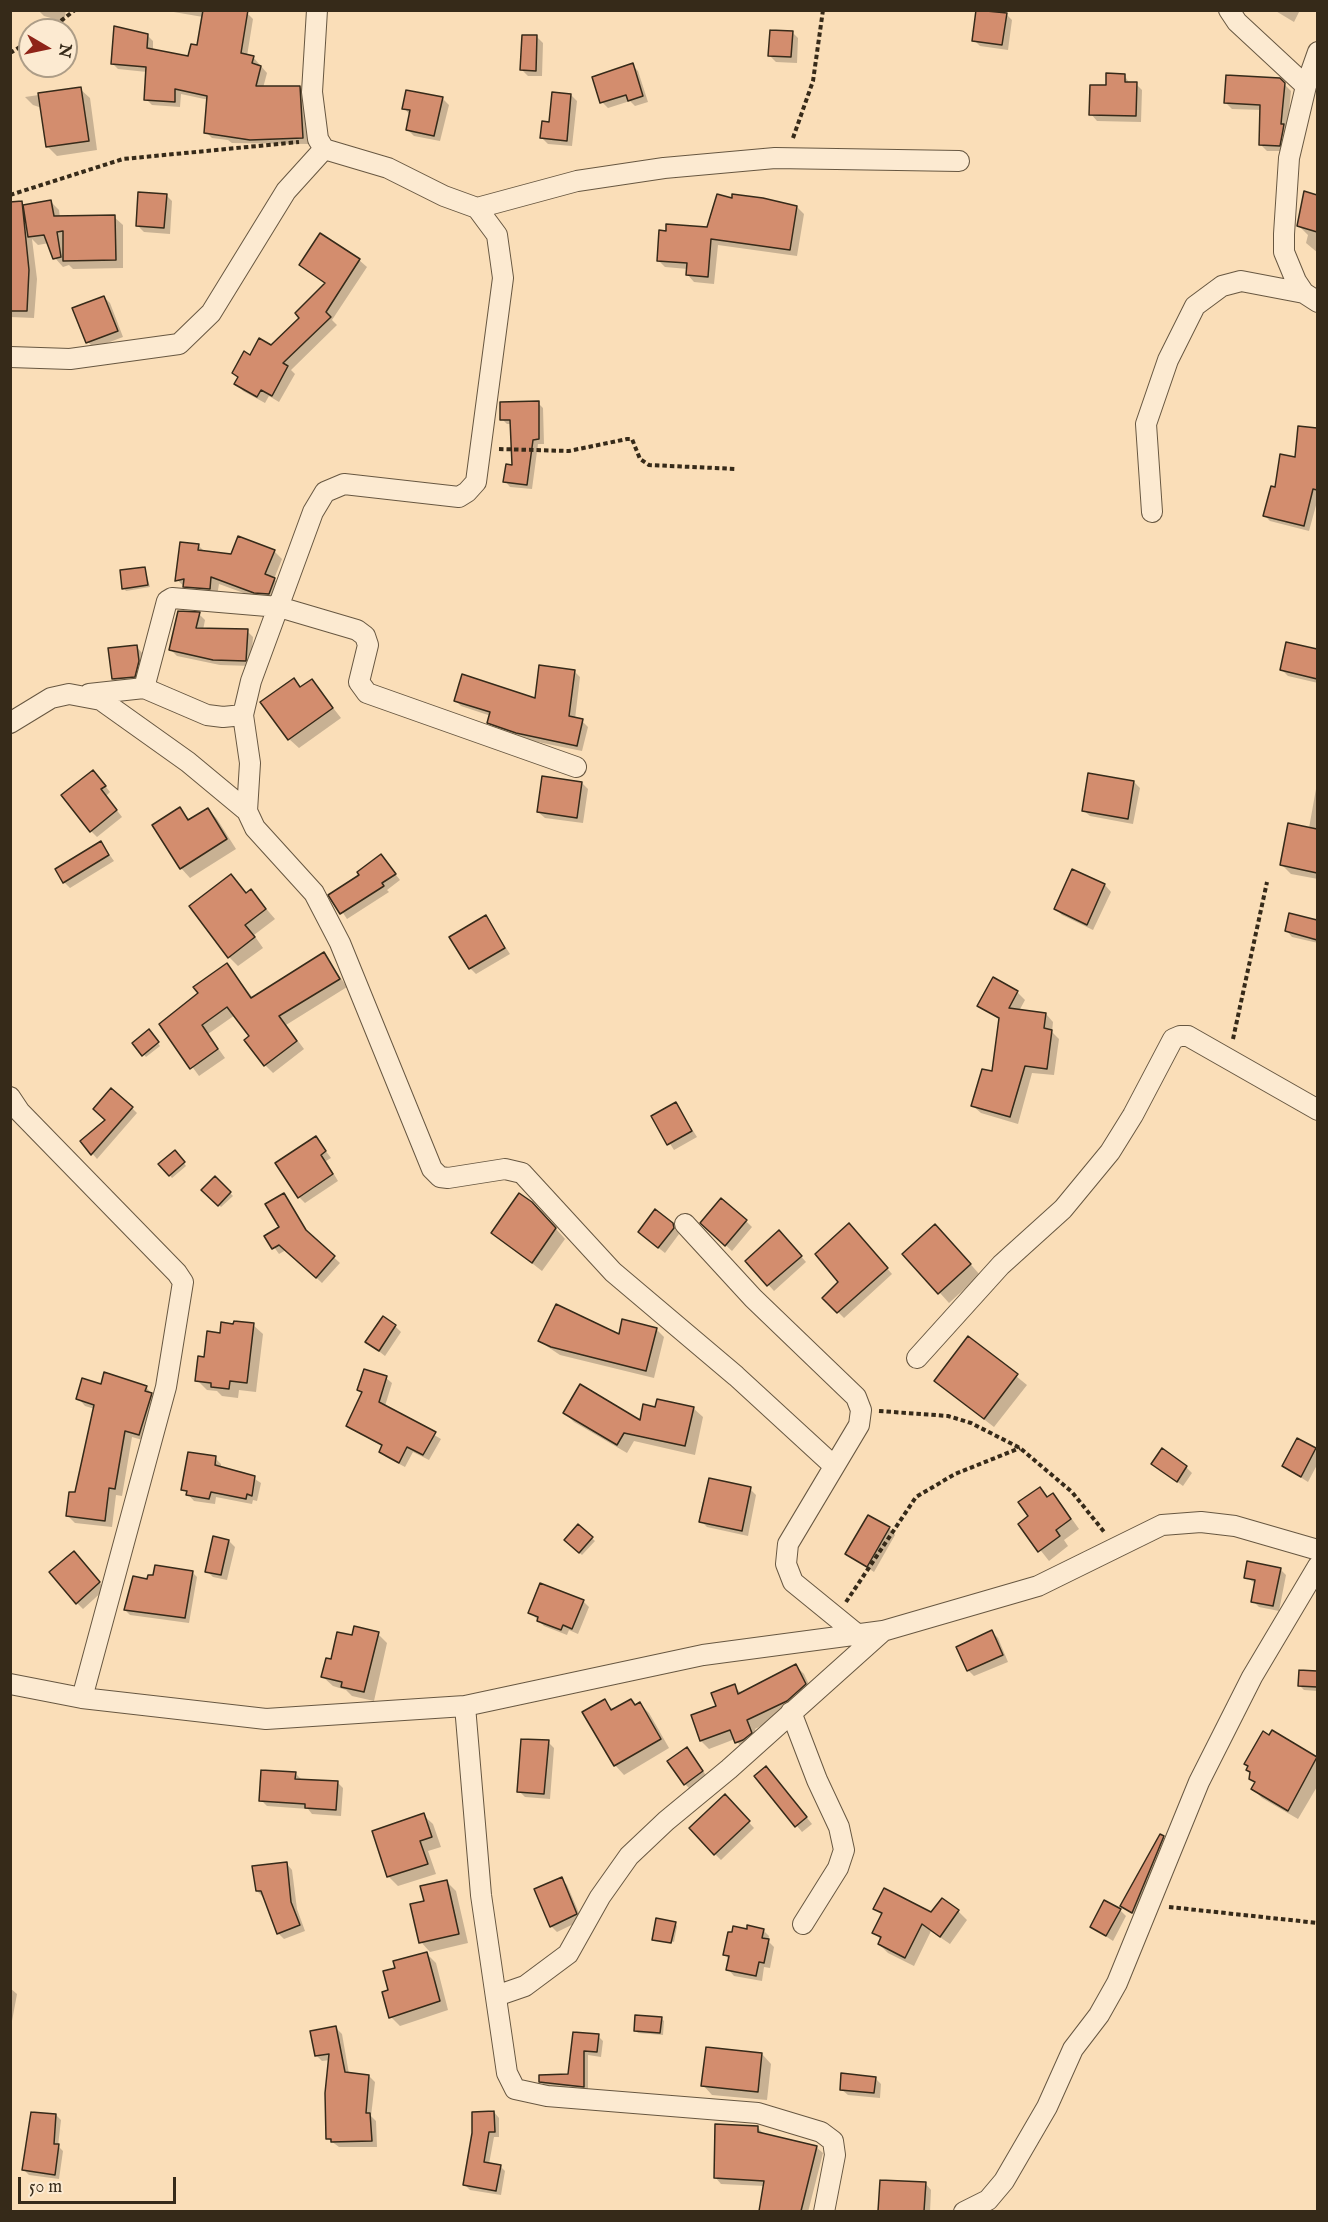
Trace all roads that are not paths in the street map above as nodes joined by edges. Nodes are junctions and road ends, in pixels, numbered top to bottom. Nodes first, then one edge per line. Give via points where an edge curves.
1 (317, 10) edge
2 (1229, 10) edge
3 (1317, 51) edge
4 (1306, 86) junction
5 (321, 144) junction
6 (959, 161) dead end
7 (477, 208) junction
8 (1311, 298) edge
9 (10, 357) edge
10 (1152, 512) dead end
11 (279, 606) junction
12 (144, 688) junction
13 (83, 694) junction
14 (243, 715) junction
15 (10, 723) edge
16 (576, 767) dead end
17 (247, 810) junction
18 (10, 1097) edge
19 (1317, 1110) edge
20 (685, 1224) dead end
21 (917, 1358) dead end
22 (834, 1466) junction
23 (1317, 1550) edge
24 (1317, 1566) edge
25 (883, 1631) junction
26 (858, 1635) junction
27 (10, 1684) edge
28 (82, 1698) junction
29 (465, 1706) junction
30 (791, 1712) junction
31 (803, 1924) dead end
32 (496, 1996) junction
33 (824, 2211) edge
34 (964, 2211) edge

1 - 5 street via 312,92
2 - 4 street
3 - 4 street
4 - 8 street via 1289,158 1284,234 1286,258 1296,281
5 - 7 street via 388,168
5 - 9 street via 286,191 211,313 179,344 70,360
6 - 7 street via 786,159 664,168 577,181
7 - 11 street via 497,235 502,278 476,482 459,497 344,484 325,492 313,512
8 - 10 street via 1241,281 1222,286 1195,306 1168,360 1146,424
11 - 12 street via 172,598 167,601
11 - 14 street via 251,681
11 - 16 street via 357,630 365,636 368,645 359,682 367,693
12 - 13 street
12 - 14 street via 207,715
13 - 15 street via 51,698
13 - 17 street via 101,700 138,725
14 - 17 street via 250,763
17 - 22 street via 255,828 314,892 340,943 432,1169 440,1177 448,1178 505,1168 522,1173 614,1272
18 - 28 street via 183,1282 166,1387
19 - 21 street via 1188,1036 1173,1039 1110,1152 1064,1209 1001,1265
20 - 22 street via 753,1298 856,1397 861,1410 858,1425
22 - 26 street via 788,1544 786,1564 793,1582
23 - 25 street via 1235,1526 1201,1522 1162,1525 1038,1586
24 - 34 street via 1252,1677 1205,1771 1117,1983 1073,2049 1026,2144 988,2200
25 - 26 street
25 - 30 street
26 - 29 street via 703,1655
27 - 28 street
28 - 29 street via 266,1719
29 - 32 street via 481,1895
30 - 31 street via 840,1827 844,1850 838,1868
30 - 32 street via 629,1856 568,1954 525,1986
32 - 33 street via 507,2073 515,2089 547,2096 758,2113 821,2132 833,2141 835,2155

